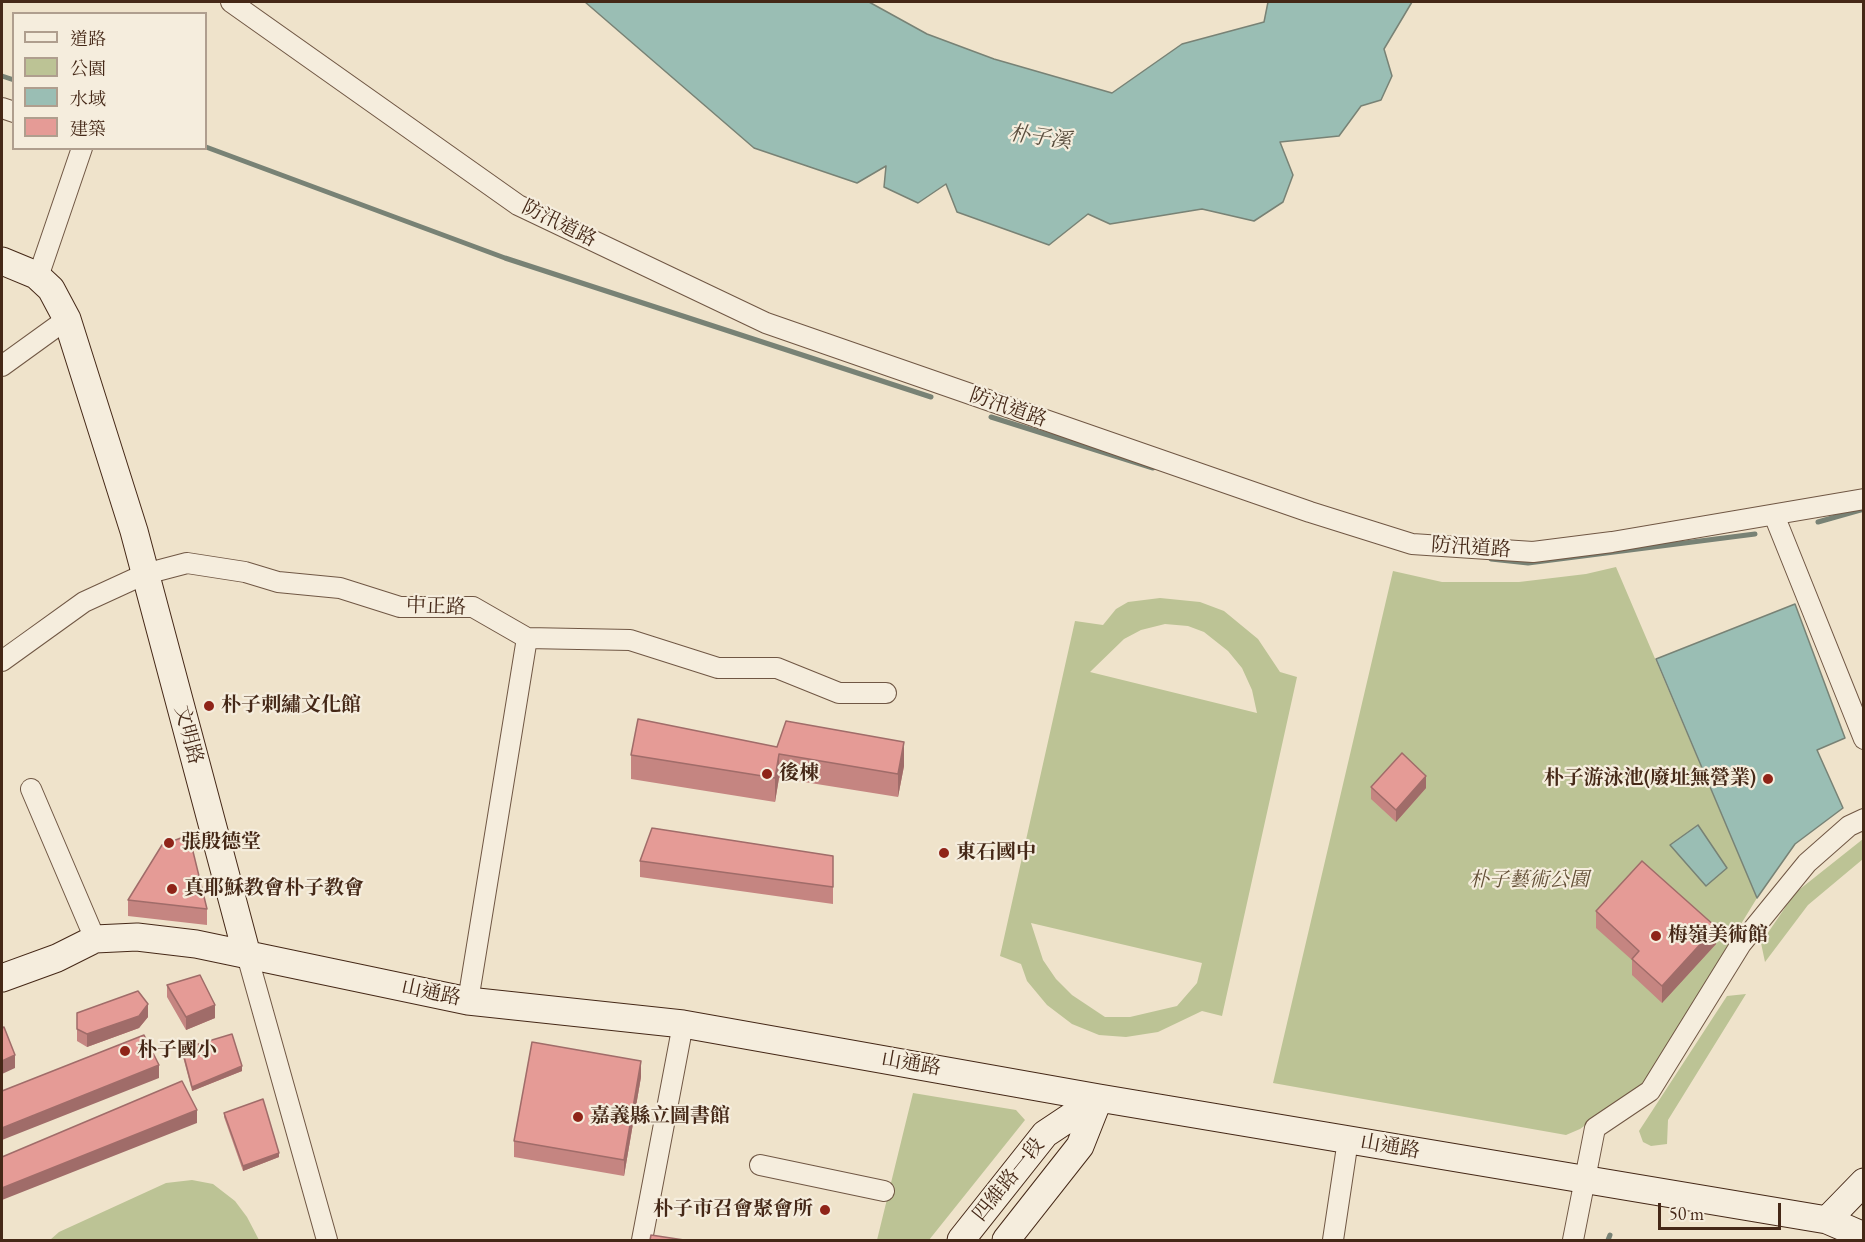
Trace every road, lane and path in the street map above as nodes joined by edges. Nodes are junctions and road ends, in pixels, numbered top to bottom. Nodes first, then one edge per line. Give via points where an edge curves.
1 (231, 2) edge
2 (81, 150) edge
3 (2, 261) edge
4 (38, 278) junction
5 (67, 319) junction
6 (2, 366) edge
7 (1863, 499) edge
8 (1774, 514) junction
9 (145, 574) junction
10 (527, 638) junction
11 (2, 661) edge
12 (886, 693) dead end
13 (1863, 739) edge
14 (31, 789) dead end
15 (1863, 819) edge
16 (95, 939) junction
17 (247, 955) junction
18 (2, 978) edge
19 (468, 1001) junction
20 (683, 1024) junction
21 (1099, 1098) junction
22 (1348, 1140) junction
23 (760, 1165) dead end
24 (1585, 1179) junction
25 (1863, 1182) edge
26 (884, 1191) dead end
27 (1863, 1215) edge
28 (1832, 1230) edge
29 (1863, 1236) edge
30 (327, 1240) edge
31 (642, 1240) edge
32 (961, 1240) edge
33 (1006, 1240) edge
34 (1333, 1240) edge
35 (1573, 1240) edge

1 - 8 street, 防汛道路 via 518,205 755,318 1310,512 1412,544 1533,552
2 - 4 street
3 - 4 main road, 文明路
4 - 5 main road, 文明路 via 51,289
5 - 6 street
5 - 9 main road, 文明路
7 - 8 street, 防汛道路
8 - 13 street
9 - 10 street, 中正路 via 187,563 246,572 278,582 340,588 400,607 474,607
9 - 11 street, 中正路 via 84,602
9 - 17 main road, 文明路
10 - 12 street, 中正路 via 630,640 718,668 777,668 839,693
10 - 19 street
14 - 16 street
15 - 24 street via 1807,863 1741,944 1650,1091 1595,1128
16 - 17 main road, 山通路 via 137,937
16 - 18 main road, 山通路
17 - 19 main road, 山通路
17 - 30 street, 文明路
19 - 20 main road, 山通路
20 - 21 main road, 山通路
20 - 31 street
21 - 22 main road, 山通路
21 - 32 main road, 四維路一段 via 1045,1134
21 - 33 main road, 四維路一段 via 1080,1146
22 - 24 main road, 山通路
22 - 34 street
23 - 26 street
24 - 28 main road, 山通路
24 - 35 street
25 - 28 main road
27 - 28 main road
28 - 29 main road

